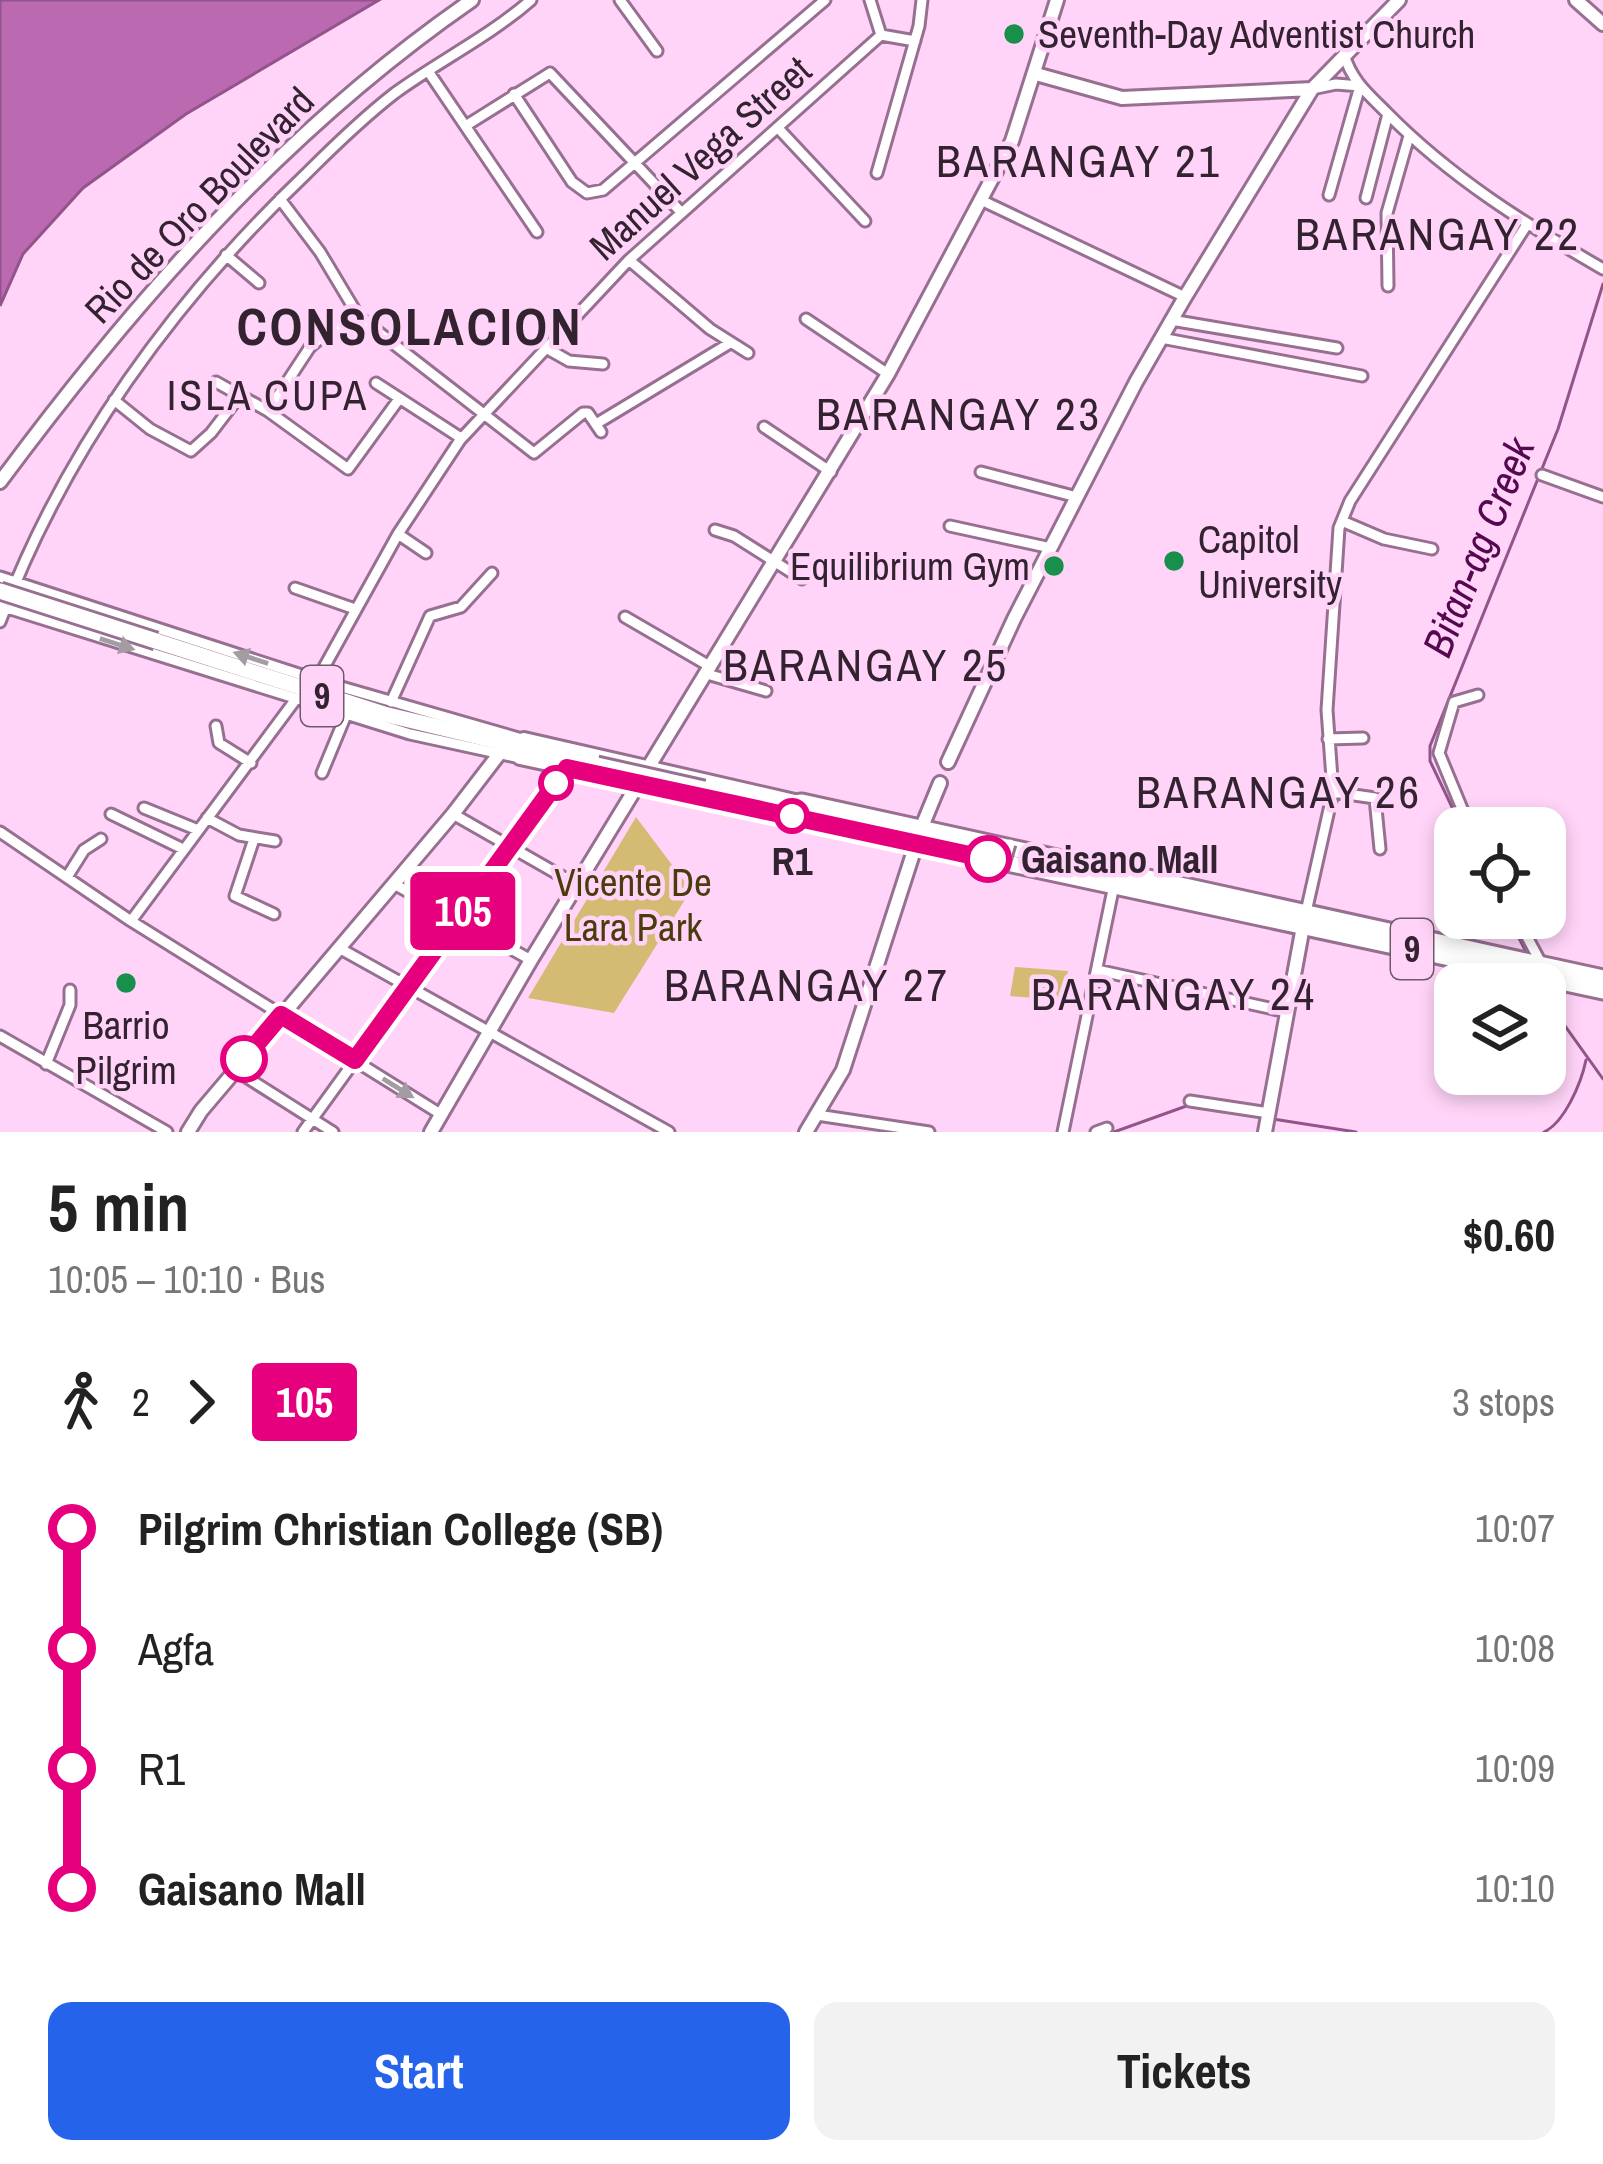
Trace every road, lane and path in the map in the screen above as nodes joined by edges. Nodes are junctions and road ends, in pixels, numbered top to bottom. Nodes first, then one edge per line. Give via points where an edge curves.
1 (472, 0) edge
2 (531, 0) edge
3 (620, 0) edge
4 (825, 0) edge
5 (870, 0) edge
6 (922, 0) edge
7 (1057, 0) edge
8 (1400, 0) edge
9 (1576, 0) edge
10 (1603, 24) edge
11 (881, 35) junction
12 (915, 40) junction
13 (657, 51) dead end
14 (1343, 53) junction
15 (428, 71) junction
16 (1036, 74) junction
17 (1360, 86) junction
18 (1312, 89) junction
19 (514, 94) junction
20 (1388, 114) junction
21 (467, 125) junction
22 (778, 128) junction
23 (1409, 136) junction
24 (634, 161) junction
25 (877, 173) dead end
26 (1328, 195) dead end
27 (1366, 198) dead end
28 (280, 199) junction
29 (983, 201) junction
30 (680, 211) junction
31 (865, 221) dead end
32 (1526, 226) junction
33 (537, 232) dead end
34 (226, 255) junction
35 (629, 260) junction
36 (1602, 269) edge
37 (259, 283) dead end
38 (1388, 286) dead end
39 (1185, 296) junction
40 (358, 317) junction
41 (806, 319) dead end
42 (1171, 320) junction
43 (1161, 338) junction
44 (730, 344) junction
45 (546, 348) junction
46 (1337, 348) dead end
47 (748, 353) dead end
48 (603, 364) dead end
49 (888, 374) junction
50 (1362, 376) dead end
51 (216, 382) dead end
52 (376, 383) dead end
53 (240, 395) junction
54 (114, 400) junction
55 (399, 400) junction
56 (268, 411) junction
57 (482, 414) junction
58 (764, 427) dead end
59 (461, 438) junction
60 (831, 472) junction
61 (981, 472) dead end
62 (1542, 475) dead end
63 (0, 482) edge
64 (1077, 497) junction
65 (1603, 497) edge
66 (1342, 521) junction
67 (950, 526) dead end
68 (715, 530) dead end
69 (398, 534) junction
70 (1051, 548) junction
71 (1432, 549) dead end
72 (426, 553) dead end
73 (775, 563) junction
74 (492, 573) dead end
75 (0, 577) edge
76 (802, 579) dead end
77 (16, 582) junction
78 (295, 588) dead end
79 (2, 602) edge
80 (355, 608) junction
81 (625, 617) dead end
82 (0, 622) edge
83 (709, 670) junction
84 (317, 680) junction
85 (766, 691) dead end
86 (1478, 695) dead end
87 (296, 700) junction
88 (391, 702) junction
89 (346, 715) junction
90 (216, 726) dead end
91 (1364, 738) dead end
92 (524, 739) junction
93 (1328, 740) junction
94 (502, 749) junction
95 (948, 762) dead end
96 (251, 763) junction
97 (567, 768) junction
98 (650, 768) junction
99 (599, 770) junction
100 (322, 773) dead end
101 (940, 783) dead end
102 (640, 784) junction
103 (1333, 792) junction
104 (630, 801) junction
105 (1462, 807) edge
106 (144, 808) dead end
107 (800, 810) junction
108 (111, 814) dead end
109 (453, 814) junction
110 (207, 818) junction
111 (198, 830) junction
112 (0, 832) edge
113 (919, 836) junction
114 (1012, 837) dead end
115 (254, 838) junction
116 (101, 839) dead end
117 (275, 841) dead end
118 (510, 846) junction
119 (183, 849) junction
120 (1380, 849) dead end
121 (1002, 871) dead end
122 (67, 877) junction
123 (394, 884) junction
124 (578, 885) junction
125 (1114, 885) junction
126 (274, 914) dead end
127 (458, 919) junction
128 (1305, 919) junction
129 (131, 921) junction
130 (338, 947) junction
131 (531, 960) junction
132 (1509, 963) edge
133 (1096, 970) junction
134 (1566, 972) edge
135 (1566, 977) edge
136 (1603, 978) edge
137 (407, 988) junction
138 (70, 990) dead end
139 (1603, 991) edge
140 (1287, 1012) junction
141 (281, 1015) junction
142 (490, 1033) junction
143 (0, 1036) edge
144 (355, 1060) junction
145 (46, 1064) junction
146 (235, 1070) junction
147 (1190, 1101) dead end
148 (1268, 1112) junction
149 (442, 1115) junction
150 (817, 1115) junction
151 (312, 1119) junction
152 (898, 1130) edge
153 (167, 1132) edge
154 (188, 1132) edge
155 (303, 1132) edge
156 (333, 1132) edge
157 (431, 1132) edge
158 (669, 1132) edge
159 (806, 1132) edge
160 (929, 1132) edge
161 (1063, 1132) edge
162 (1265, 1132) edge

1 - 63 main road, Rio de Oro Boulevard via 376,69 211,225
2 - 15 street
3 - 13 street
4 - 24 street
5 - 11 street
6 - 12 street
7 - 16 main road
8 - 14 main road
9 - 10 main road
11 - 12 street
11 - 22 street, Manuel Vega Street
12 - 25 street
14 - 17 street
14 - 18 main road
15 - 21 street
15 - 28 street
16 - 18 main road via 1123,98
16 - 29 main road
17 - 18 street
17 - 20 street
17 - 26 street
18 - 39 main road
19 - 21 street
19 - 24 street via 550,73
19 - 24 street via 587,194
20 - 23 street
20 - 27 street
21 - 33 street
22 - 30 street, Manuel Vega Street
22 - 31 street
23 - 32 street
23 - 38 street via 1387,213
24 - 30 street
28 - 34 street
28 - 40 street
29 - 39 street
29 - 49 main road
30 - 35 street, Manuel Vega Street
32 - 36 street
32 - 66 street
34 - 37 street
34 - 54 street
35 - 44 street
35 - 45 street, Manuel Vega Street
39 - 42 main road
40 - 56 street via 310,347
40 - 57 street
41 - 49 street
42 - 43 main road
42 - 46 street
43 - 50 street
43 - 64 main road
44 - 47 street
44 - 57 street via 598,428 583,413 534,453
45 - 48 street via 569,361
45 - 57 street, Manuel Vega Street
49 - 60 main road
51 - 53 street
52 - 55 street
53 - 54 street via 191,451
53 - 56 street
54 - 77 street
55 - 56 street via 349,469
55 - 59 street
57 - 59 street, Manuel Vega Street
58 - 60 street
59 - 69 street, Manuel Vega Street
60 - 73 main road
61 - 64 street
62 - 65 street
64 - 70 main road
66 - 71 street
66 - 93 street
67 - 70 street
68 - 73 street
69 - 72 street
69 - 80 street, Manuel Vega Street
70 - 95 main road
73 - 76 street
73 - 83 main road
74 - 88 street via 461,607 430,616
75 - 77 street
77 - 79 street
84 -> 77 street
78 - 80 street
79 - 82 street
79 -> 87 street
79 - 94 highway, 9, bridge via 156,641
80 - 84 street, Manuel Vega Street
81 - 83 street
83 - 85 street
83 - 98 main road
84 - 88 street
86 - 105 street via 1454,702 1439,749
87 - 89 street
87 - 96 street
88 - 92 street
89 - 94 street
89 - 100 street
90 - 96 street via 219,743
91 - 93 street
92 - 94 main road
92 - 98 main road, 9
93 - 103 street
94 - 97 main road, 9
94 - 99 highway, 9
94 - 109 main road
96 - 110 street
97 - 99 main road, 9
97 - 118 street
98 - 102 main road
98 - 107 main road, 9
99 - 102 main road, 9
99 - 104 main road
99 - 107 highway, 9, bridge
101 - 113 main road
102 - 104 main road
102 - 107 main road, 9
103 - 120 street via 1375,798
103 - 128 street
104 - 124 main road
106 - 111 street
107 - 113 highway, 9
108 - 119 street
109 - 118 street
109 - 123 main road
110 - 111 street
110 - 115 street
111 - 119 street
112 - 122 street
113 - 125 highway, 9
113 - 128 highway, 9
113 - 150 main road via 843,1070
114 - 121 street, bridge
115 - 117 street
115 - 126 street via 235,896
116 - 122 street
118 - 124 street
118 - 127 street
119 - 129 street
122 - 129 street
123 - 127 street
123 - 130 main road
124 - 131 main road
125 - 128 highway, 9
125 - 133 street
127 - 131 street
127 - 137 street
128 - 132 highway, 9
128 - 140 main road
129 - 141 street
130 - 137 street
130 - 141 main road
131 - 142 main road
133 - 140 street
133 - 161 street
134 - 136 highway, 9
135 - 139 highway, 9
137 - 142 street
137 - 144 street
138 - 145 street
140 - 148 main road
141 - 144 street
141 - 146 main road
142 - 149 main road
142 - 158 street
143 - 145 street
144 -> 149 street
144 - 151 street
145 - 153 street
146 - 151 street
146 - 154 main road
147 - 148 street
148 - 162 main road
149 - 157 main road
150 - 152 street
150 - 159 main road
151 - 155 street
151 - 156 street
152 - 160 street

